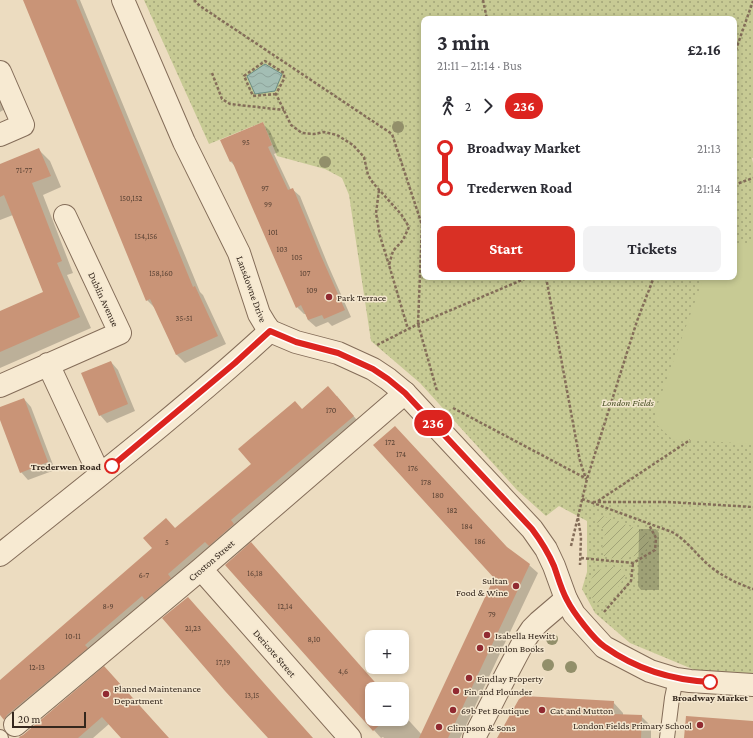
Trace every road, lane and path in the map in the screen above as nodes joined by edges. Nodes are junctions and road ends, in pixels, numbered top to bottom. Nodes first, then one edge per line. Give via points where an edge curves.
1 (123, 0) edge
2 (194, 0) edge
3 (483, 0) edge
4 (753, 1) edge
5 (486, 16) edge
6 (737, 46) edge
7 (0, 72) edge
8 (212, 74) dead end
9 (276, 94) junction
10 (284, 110) junction
11 (0, 135) edge
12 (753, 178) edge
13 (737, 184) edge
14 (379, 189) junction
15 (65, 216) dead end
16 (421, 222) edge
17 (421, 250) edge
18 (389, 265) junction
19 (523, 280) edge
20 (547, 280) edge
21 (653, 280) edge
22 (418, 324) junction
23 (408, 328) junction
24 (270, 331) junction
25 (371, 348) dead end
26 (48, 364) junction
27 (0, 386) edge
28 (405, 393) junction
29 (438, 394) dead end
30 (447, 405) dead end
31 (690, 440) dead end
32 (102, 473) junction
33 (587, 479) junction
34 (582, 499) junction
35 (597, 501) junction
36 (590, 502) junction
37 (753, 507) edge
38 (577, 516) junction
39 (648, 522) junction
40 (570, 553) dead end
41 (0, 556) edge
42 (581, 558) junction
43 (633, 563) junction
44 (201, 569) junction
45 (579, 572) dead end
46 (753, 589) edge
47 (566, 599) junction
48 (601, 615) dead end
49 (676, 678) junction
50 (753, 685) edge
51 (5, 733) edge
52 (350, 738) edge
53 (474, 738) edge
54 (667, 738) edge

1 - 24 street, Lansdowne Drive via 184,142 239,253 259,314
2 - 16 path via 392,134
3 - 5 path
4 - 6 path
7 - 11 street via 23,125
8 - 10 path via 222,99 230,104
9 - 9 path via 284,79 284,73 265,61 244,76 253,96
9 - 10 path
10 - 14 path via 291,125 302,133 324,132 336,135 353,145 364,157 368,175
12 - 13 path
14 - 18 path via 376,213
14 - 18 path via 409,227 403,240 393,251
15 - 26 street, Dublin Avenue via 120,333
17 - 22 path
18 - 23 path
19 - 22 path
20 - 33 path via 580,461
21 - 33 path via 637,321
22 - 23 path
22 - 29 path
23 - 25 path
24 - 28 street, Lansdowne Drive via 296,342 338,353 373,369
24 - 32 street
26 - 27 street, Dublin Avenue
26 - 32 street via 94,463
28 - 44 street, Croston Street
28 - 47 street, Lansdowne Drive via 532,529 546,549
30 - 33 path
31 - 35 path
32 - 41 street
33 - 34 path
34 - 36 path
34 - 38 path
35 - 36 path
35 - 37 path
36 - 39 path
38 - 40 path
38 - 42 path
39 - 43 path via 656,538 655,550
39 - 46 path via 682,537 711,568
42 - 43 path
42 - 45 path
43 - 48 path via 631,581
44 - 51 street, Croston Street
44 - 52 street, Dericote Street
47 - 49 street, Lansdowne Drive via 574,614 604,647 650,671
47 - 53 street via 532,629 524,641
49 - 50 street, Lansdowne Drive
49 - 54 lane

